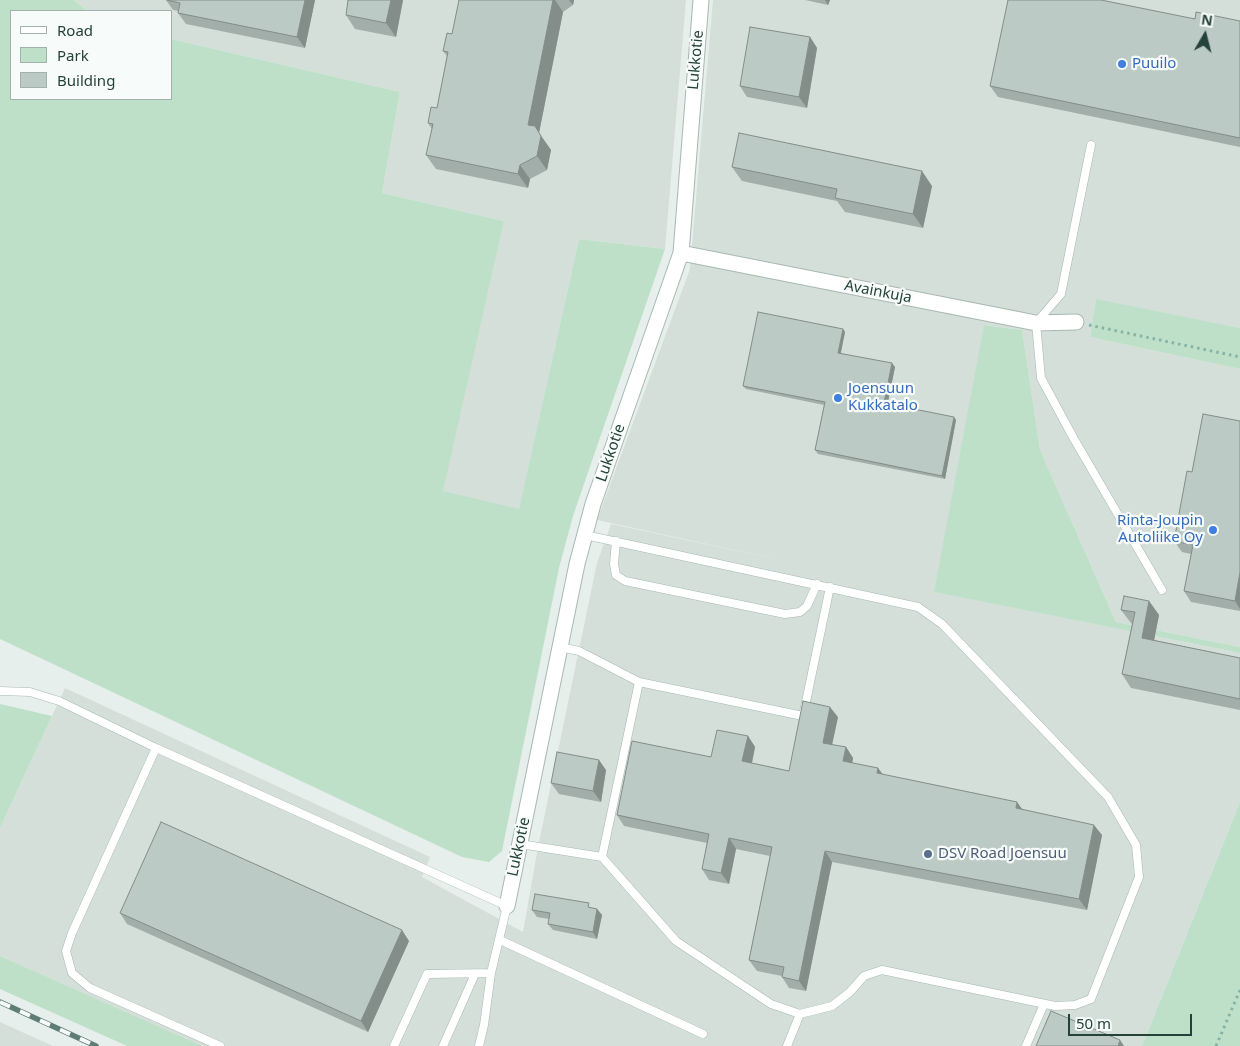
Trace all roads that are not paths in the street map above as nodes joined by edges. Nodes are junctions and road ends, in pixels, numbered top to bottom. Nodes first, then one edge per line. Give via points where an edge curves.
1 (701, 0) edge
2 (1090, 145) dead end
3 (680, 253) junction
4 (1076, 322) road end
5 (1036, 323) junction
6 (585, 535) junction
7 (616, 542) junction
8 (817, 584) junction
9 (830, 587) junction
10 (1162, 590) dead end
11 (560, 647) junction
12 (639, 682) junction
13 (0, 691) edge
14 (156, 748) junction
15 (520, 844) junction
16 (602, 857) junction
17 (507, 906) junction
18 (500, 940) junction
19 (492, 973) junction
20 (475, 974) junction
21 (1044, 1004) junction
22 (800, 1014) junction
23 (703, 1034) dead end
24 (220, 1046) edge
25 (394, 1046) edge
26 (443, 1046) edge
27 (479, 1046) edge
28 (787, 1046) edge
29 (1026, 1046) edge

1 - 3 street, Lukkotie
2 - 5 lane via 1062,294
3 - 5 street, Avainkuja
3 - 6 street, Lukkotie
4 - 5 street, Avainkuja
5 - 10 lane via 1041,378
6 - 7 lane
6 - 11 street, Lukkotie
7 - 8 lane
7 - 8 lane via 616,575 625,581 644,585 785,614 800,612 808,606
8 - 9 lane
9 - 12 lane via 803,716
9 - 21 lane via 918,607 942,624 1108,796 1136,845 1139,877 1090,999 1075,1005
11 - 12 lane via 578,651
11 - 15 street, Lukkotie
12 - 16 lane
13 - 14 lane via 30,692 59,701
14 - 17 lane
14 - 24 lane via 66,951 72,973 90,988
15 - 16 lane
15 - 17 street, Lukkotie
16 - 22 lane via 676,941 771,1004
17 - 18 lane
18 - 19 lane
18 - 23 lane
19 - 20 lane
19 - 27 lane
20 - 25 lane via 427,974
20 - 26 lane
21 - 22 lane via 882,970 864,976 832,1006
21 - 29 lane
22 - 28 lane

